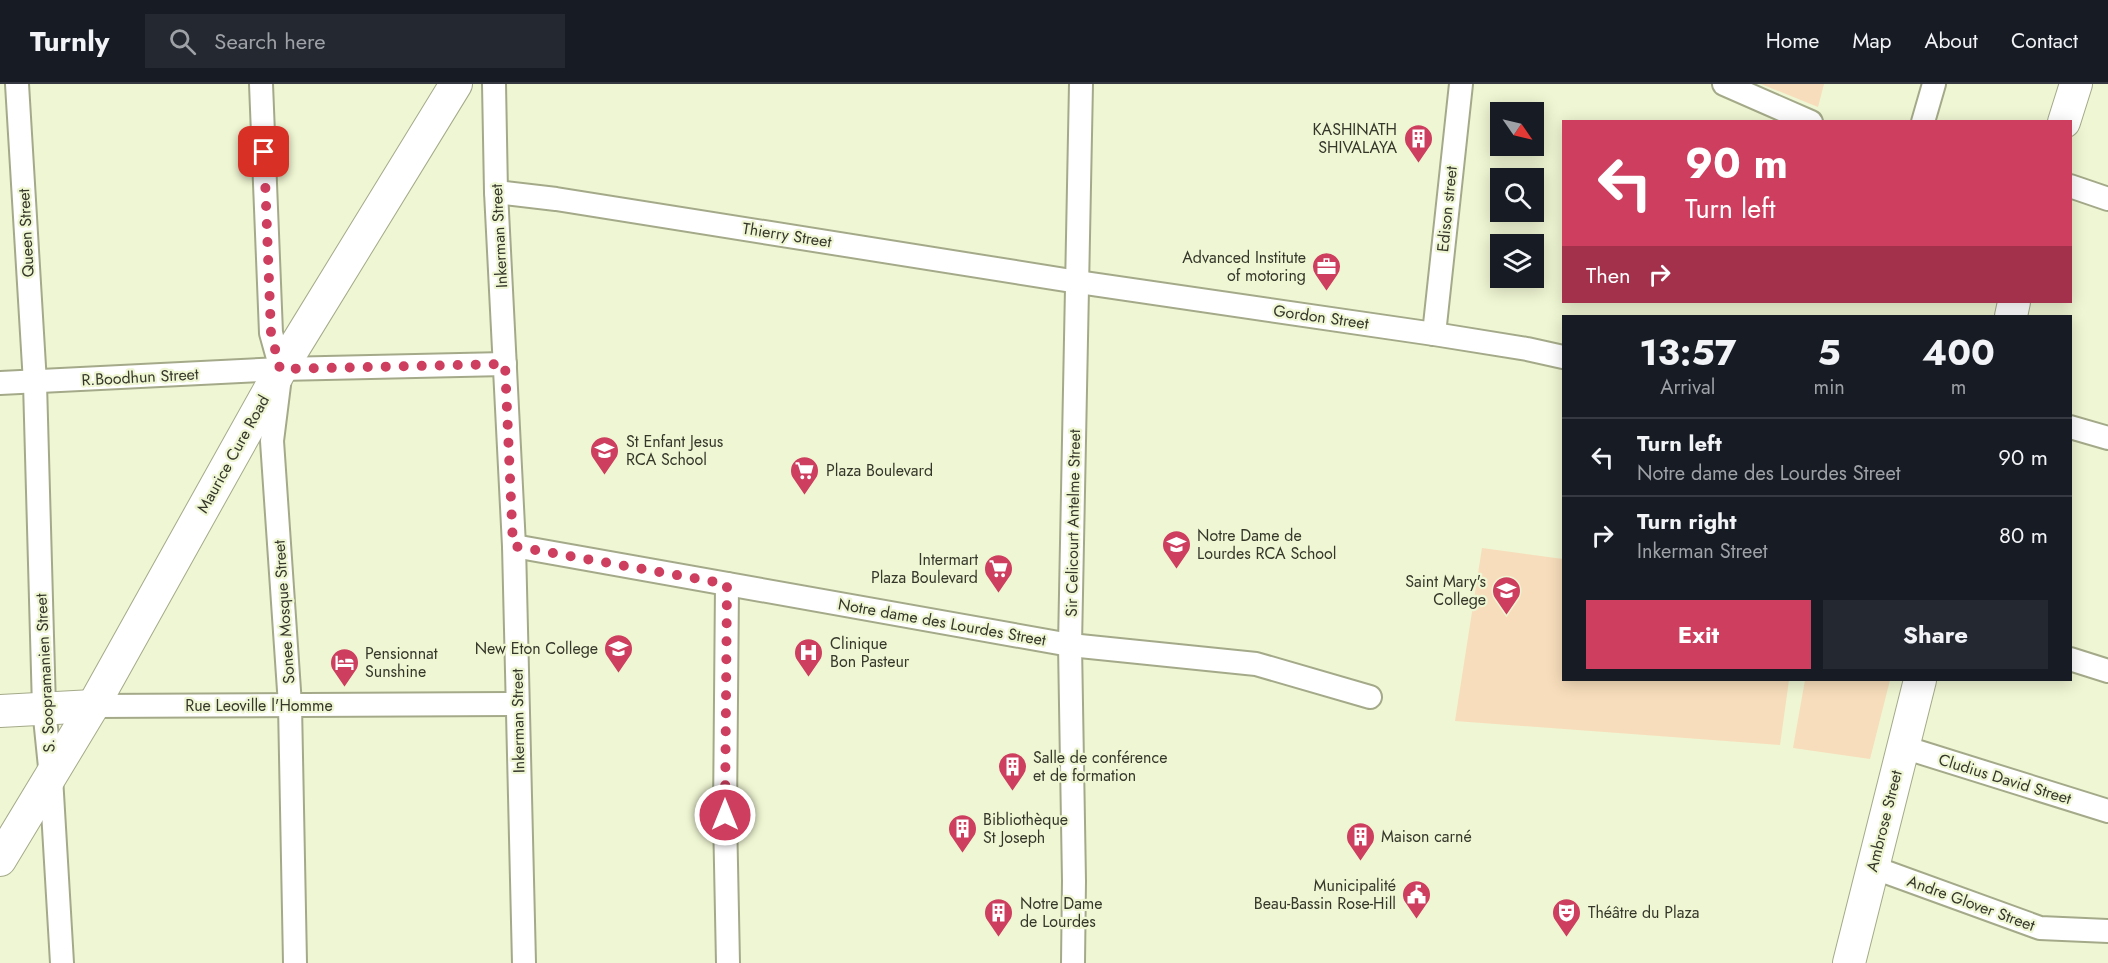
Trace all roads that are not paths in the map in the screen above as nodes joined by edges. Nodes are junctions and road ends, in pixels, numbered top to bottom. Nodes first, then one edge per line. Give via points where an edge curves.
1 (18, 84) edge
2 (261, 84) edge
3 (456, 84) edge
4 (494, 84) edge
5 (1081, 84) edge
6 (1461, 84) edge
7 (1724, 84) edge
8 (1934, 84) edge
9 (2076, 84) edge
10 (1806, 120) edge
11 (1924, 120) edge
12 (2065, 120) edge
13 (2072, 187) edge
14 (496, 192) junction
15 (2108, 199) edge
16 (1078, 282) junction
17 (1434, 334) junction
18 (1562, 357) edge
19 (505, 364) junction
20 (280, 369) junction
21 (0, 383) edge
22 (35, 383) junction
23 (2072, 428) edge
24 (2108, 438) edge
25 (513, 546) junction
26 (727, 584) junction
27 (1070, 645) junction
28 (2072, 660) edge
29 (2108, 671) edge
30 (1920, 681) edge
31 (1370, 697) dead end
32 (518, 704) junction
33 (290, 705) junction
34 (93, 706) junction
35 (44, 708) junction
36 (0, 711) edge
37 (1903, 747) junction
38 (51, 777) junction
39 (2108, 811) edge
40 (0, 860) edge
41 (1872, 867) junction
42 (2108, 931) edge
43 (62, 963) edge
44 (295, 963) edge
45 (524, 963) edge
46 (728, 963) edge
47 (1072, 963) edge
48 (1849, 963) edge

1 - 22 street, Queen Street
2 - 20 street via 271,333
3 - 20 main road, Maurice Cure Road
4 - 14 street, Inkerman Street
5 - 16 street, Sir Celicourt Antelme Street
6 - 17 street, Edison street
7 - 10 street
8 - 11 street
9 - 12 main road
13 - 15 street
14 - 16 street, Thierry Street via 568,200
14 - 19 street, Inkerman Street
16 - 17 street, Gordon Street
16 - 27 street, Sir Celicourt Antelme Street
17 - 18 street, Gordon Street
19 - 20 street, R.Boodhun Street
19 - 25 street, Inkerman Street
20 - 22 street, R.Boodhun Street
20 - 33 street, Sonee Mosque Street via 272,441
20 - 34 main road, Maurice Cure Road
21 - 22 street, R.Boodhun Street
22 - 35 street, S. Soopramanien Street
23 - 24 street
25 - 26 street, Notre dame des Lourdes Street
25 - 32 street, Inkerman Street
26 - 27 street, Notre dame des Lourdes Street
26 - 46 street
27 - 31 street, Notre dame des Lourdes Street via 1256,664
27 - 47 street, Sir Celicourt Antelme Street
28 - 29 street
30 - 37 main road, Ambrose Street
32 - 33 street, Rue Leoville l'Homme
32 - 45 street, Inkerman Street
33 - 34 street, Rue Leoville l'Homme
33 - 44 street, Sonee Mosque Street
34 - 35 main road, Rue Leoville l'Homme
34 - 38 main road, Maurice Cure Road
35 - 36 main road, Rue Leoville l'Homme
35 - 38 street, S. Soopramanien Street
37 - 39 street, Cludius David Street
37 - 41 main road, Ambrose Street
38 - 40 main road, Maurice Cure Road
38 - 43 street, S. Soopramanien Street
41 - 42 street, Andre Glover Street via 2040,928
41 - 48 main road, Ambrose Street

